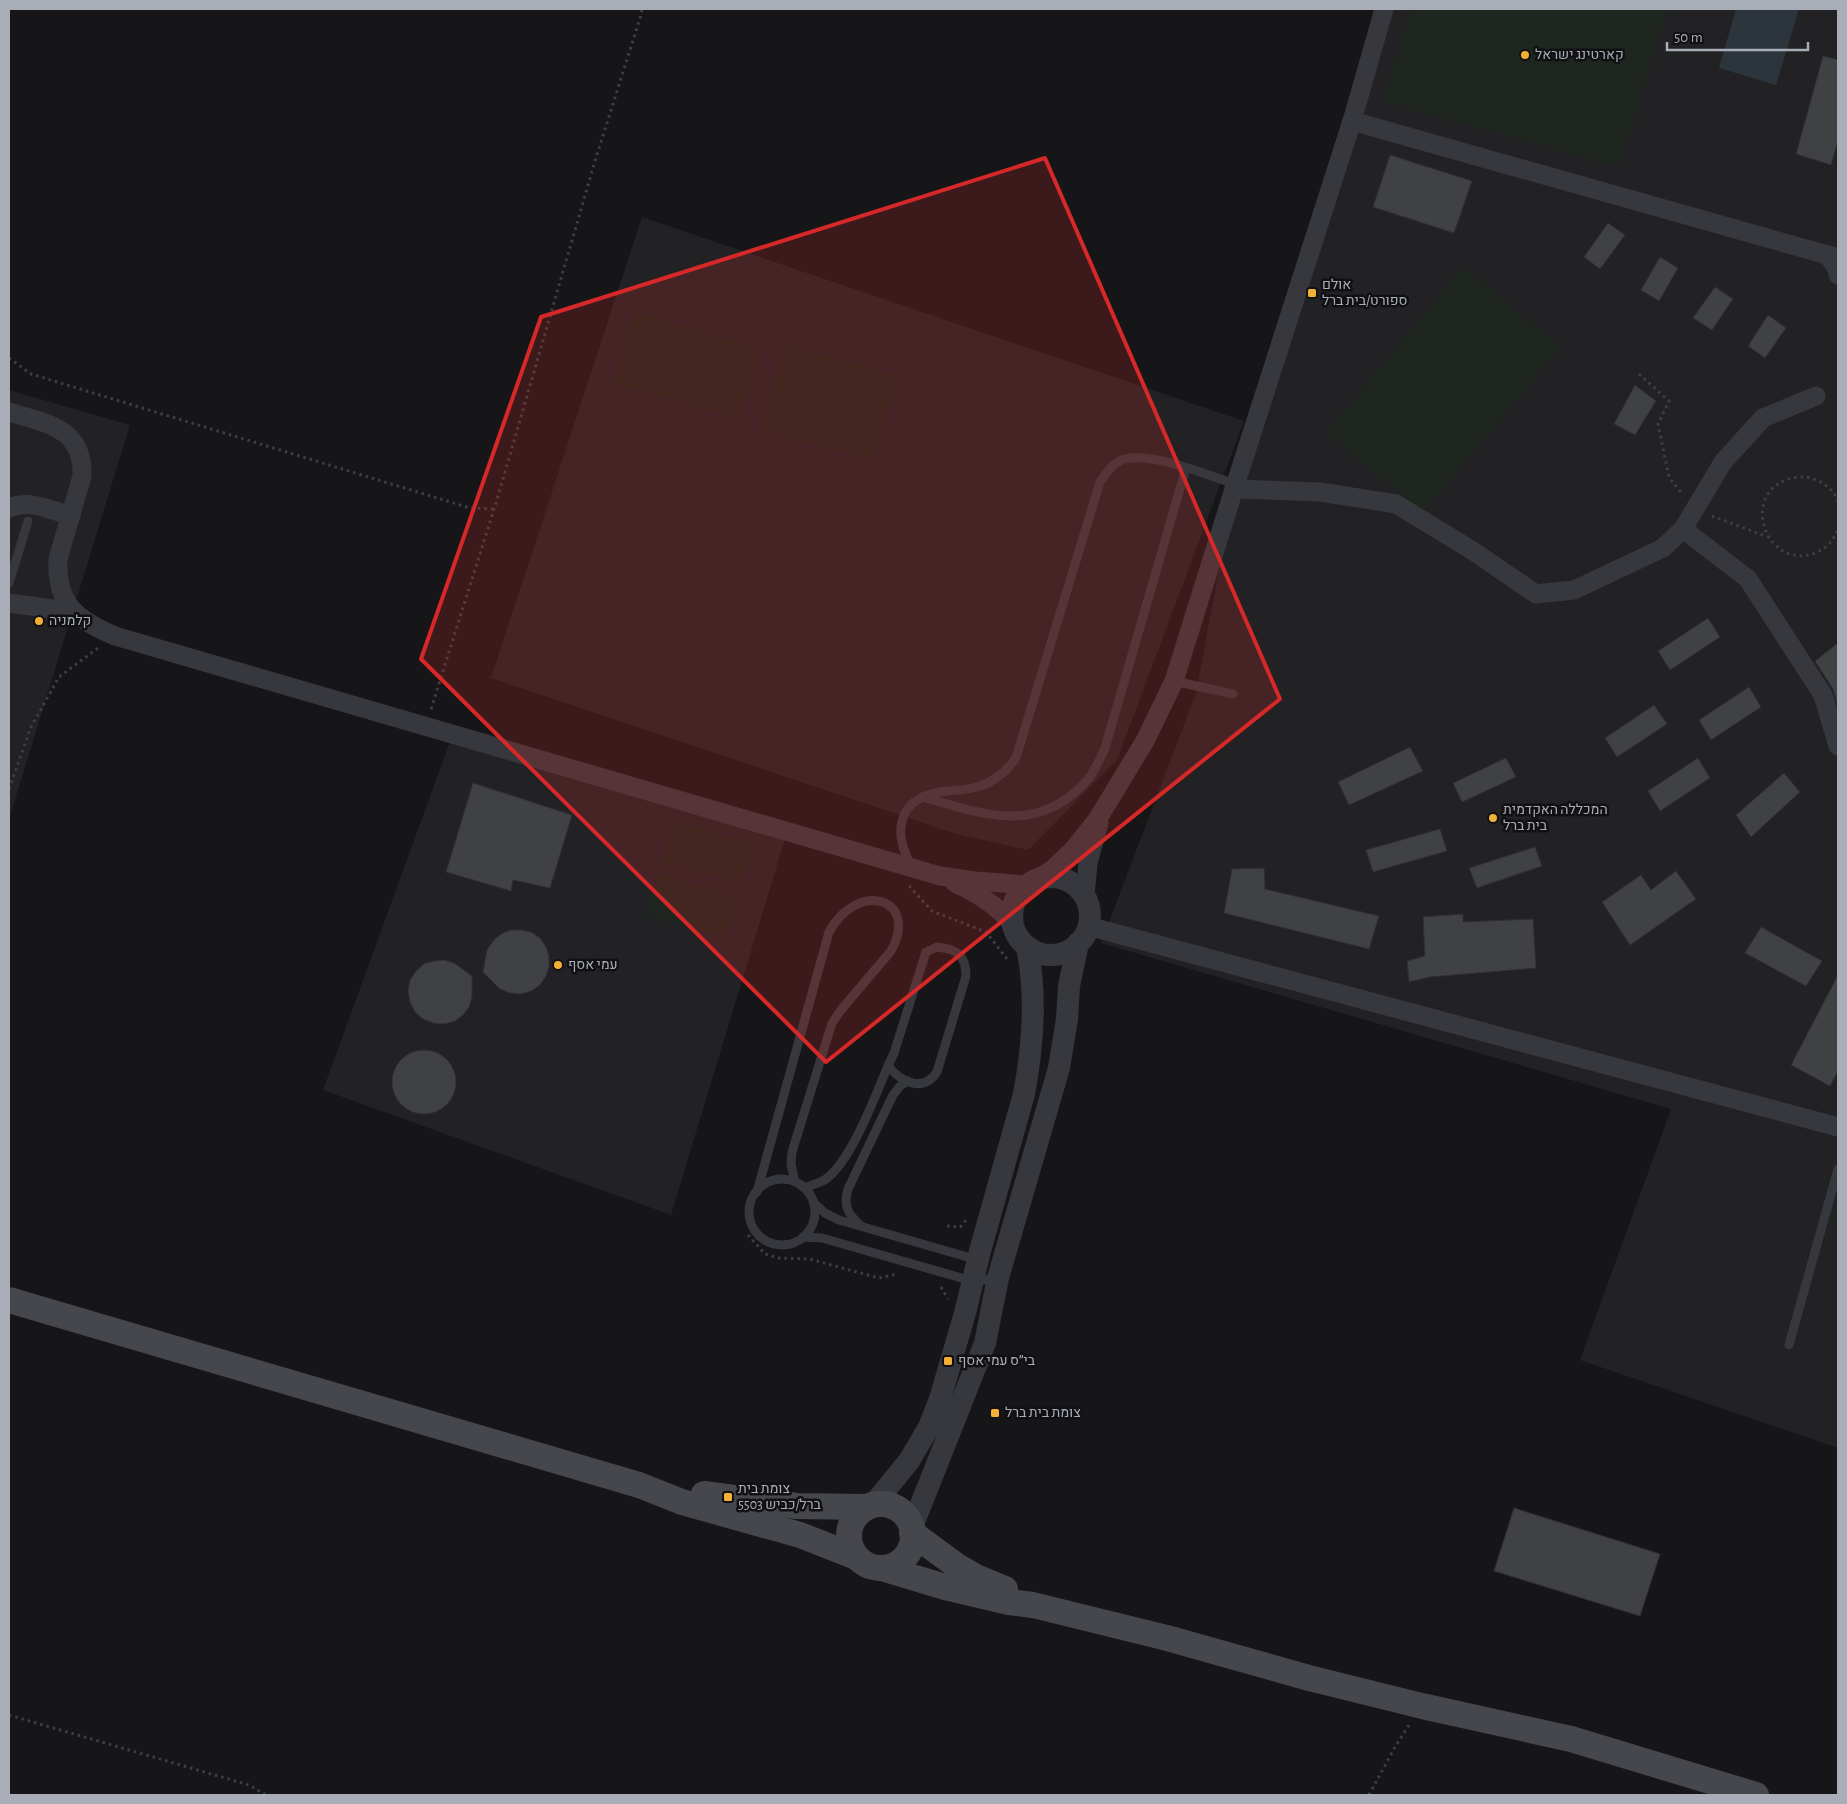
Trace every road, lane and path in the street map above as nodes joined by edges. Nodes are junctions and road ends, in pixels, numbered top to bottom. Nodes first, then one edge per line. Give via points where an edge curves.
1 (642, 9) edge
2 (1384, 9) edge
3 (1352, 121) junction
4 (1833, 256) edge
5 (1838, 275) edge
6 (9, 358) edge
7 (1639, 374) dead end
8 (1816, 396) dead end
9 (9, 412) edge
10 (1186, 468) junction
11 (1234, 486) junction
12 (1838, 502) edge
13 (9, 508) edge
14 (494, 510) junction
15 (1694, 510) junction
16 (71, 516) junction
17 (28, 521) dead end
18 (1683, 529) junction
19 (1838, 529) edge
20 (1837, 536) edge
21 (1768, 537) junction
22 (9, 583) edge
23 (9, 603) edge
24 (75, 612) junction
25 (115, 636) junction
26 (1174, 681) junction
27 (1233, 694) dead end
28 (426, 726) junction
29 (1838, 746) edge
30 (9, 789) edge
31 (923, 797) junction
32 (1102, 812) junction
33 (909, 875) junction
34 (940, 876) junction
35 (1032, 882) junction
36 (1085, 897) junction
37 (1013, 925) junction
38 (1083, 935) junction
39 (1027, 947) junction
40 (1008, 960) dead end
41 (888, 1066) junction
42 (908, 1082) junction
43 (1838, 1128) edge
44 (1838, 1169) edge
45 (795, 1182) junction
46 (804, 1188) junction
47 (757, 1192) junction
48 (814, 1203) junction
49 (973, 1212) dead end
50 (947, 1226) dead end
51 (862, 1227) junction
52 (748, 1235) dead end
53 (803, 1237) junction
54 (985, 1271) junction
55 (898, 1274) dead end
56 (932, 1284) dead end
57 (9, 1300) edge
58 (950, 1302) dead end
59 (1789, 1345) dead end
60 (639, 1485) junction
61 (869, 1506) junction
62 (912, 1530) junction
63 (856, 1557) junction
64 (882, 1568) junction
65 (1033, 1606) junction
66 (1422, 1706) junction
67 (9, 1715) edge
68 (266, 1795) edge
69 (1369, 1795) edge
70 (1756, 1795) edge

1 - 14 path
2 - 3 street
3 - 4 street
3 - 11 street
4 - 5 street
6 - 14 path via 31,374 470,508
7 - 15 path via 1669,401 1658,424 1669,477
8 - 15 street via 1763,418 1723,462
9 - 16 street via 62,430 80,451 82,476
10 - 11 lane
10 - 31 lane via 1141,457 1124,459 1111,466 1100,482 1016,758 993,780 976,787
10 - 31 lane via 1105,748 1089,777 1054,806 1033,815 979,813
11 - 18 street via 1320,492 1396,504 1473,550 1536,594 1574,590 1663,548
11 - 26 street
12 - 21 path via 1830,488 1820,481 1808,477 1783,481 1765,499 1762,512
13 - 16 street via 31,504
14 - 28 path
15 - 18 street
15 - 21 path
16 - 24 street via 58,559 58,572 60,591
17 - 22 lane
18 - 29 street via 1748,579 1823,695
19 - 20 path
20 - 21 path via 1814,553 1801,555 1788,553
23 - 24 street
24 - 25 street
25 - 28 street
25 - 30 path via 59,677 31,727
26 - 27 lane
26 - 32 street via 1145,741
28 - 33 street
31 - 33 lane via 906,810 901,825 900,838
32 - 35 street via 1073,850
32 - 36 street via 1088,863
33 - 34 street
33 - 40 path via 914,894 932,912 986,932
34 - 35 street via 974,881
34 - 37 street via 988,901
35 - 36 street via 1050,877 1063,878
35 - 37 street via 1018,894 1013,905
36 - 38 street via 1090,915
37 - 39 street via 1018,938
38 - 39 street via 1074,947 1062,953 1037,953
38 - 43 street
38 - 54 street via 1069,986 1059,1068
39 - 54 street via 1033,992 1029,1068
41 - 42 lane via 901,1080
41 - 42 lane via 926,952 937,947 956,952 966,965 966,976 937,1072 932,1080
41 - 46 lane via 842,1161 826,1178
42 - 51 lane via 893,1095 848,1189 848,1212
44 - 59 lane
45 - 46 lane
45 - 47 lane via 776,1180
45 - 47 lane via 792,1152 832,1024 896,942 898,921 887,904 879,900 869,900 848,909 829,932
46 - 48 lane
47 - 53 lane via 750,1205 750,1215 758,1234 774,1244 785,1245
48 - 51 lane via 825,1214
48 - 53 lane via 814,1222
49 - 50 path via 960,1227
51 - 54 lane
52 - 55 path via 765,1254 778,1258 809,1259 879,1278
53 - 54 lane via 822,1238
54 - 61 street via 966,1313 929,1427 909,1461
54 - 62 street via 985,1343
56 - 58 path via 941,1286
57 - 60 main road
60 - 61 main road via 787,1505
60 - 63 main road via 682,1502 800,1535
61 - 62 main road via 879,1503 893,1506 905,1514
61 - 63 main road via 854,1517 849,1530 850,1544
62 - 64 main road via 913,1541 907,1554 896,1564
62 - 65 main road via 957,1566 1009,1590
63 - 64 main road via 868,1565
64 - 65 main road via 945,1587
65 - 66 main road
66 - 69 path
66 - 70 main road via 1571,1739
67 - 68 path via 249,1786

